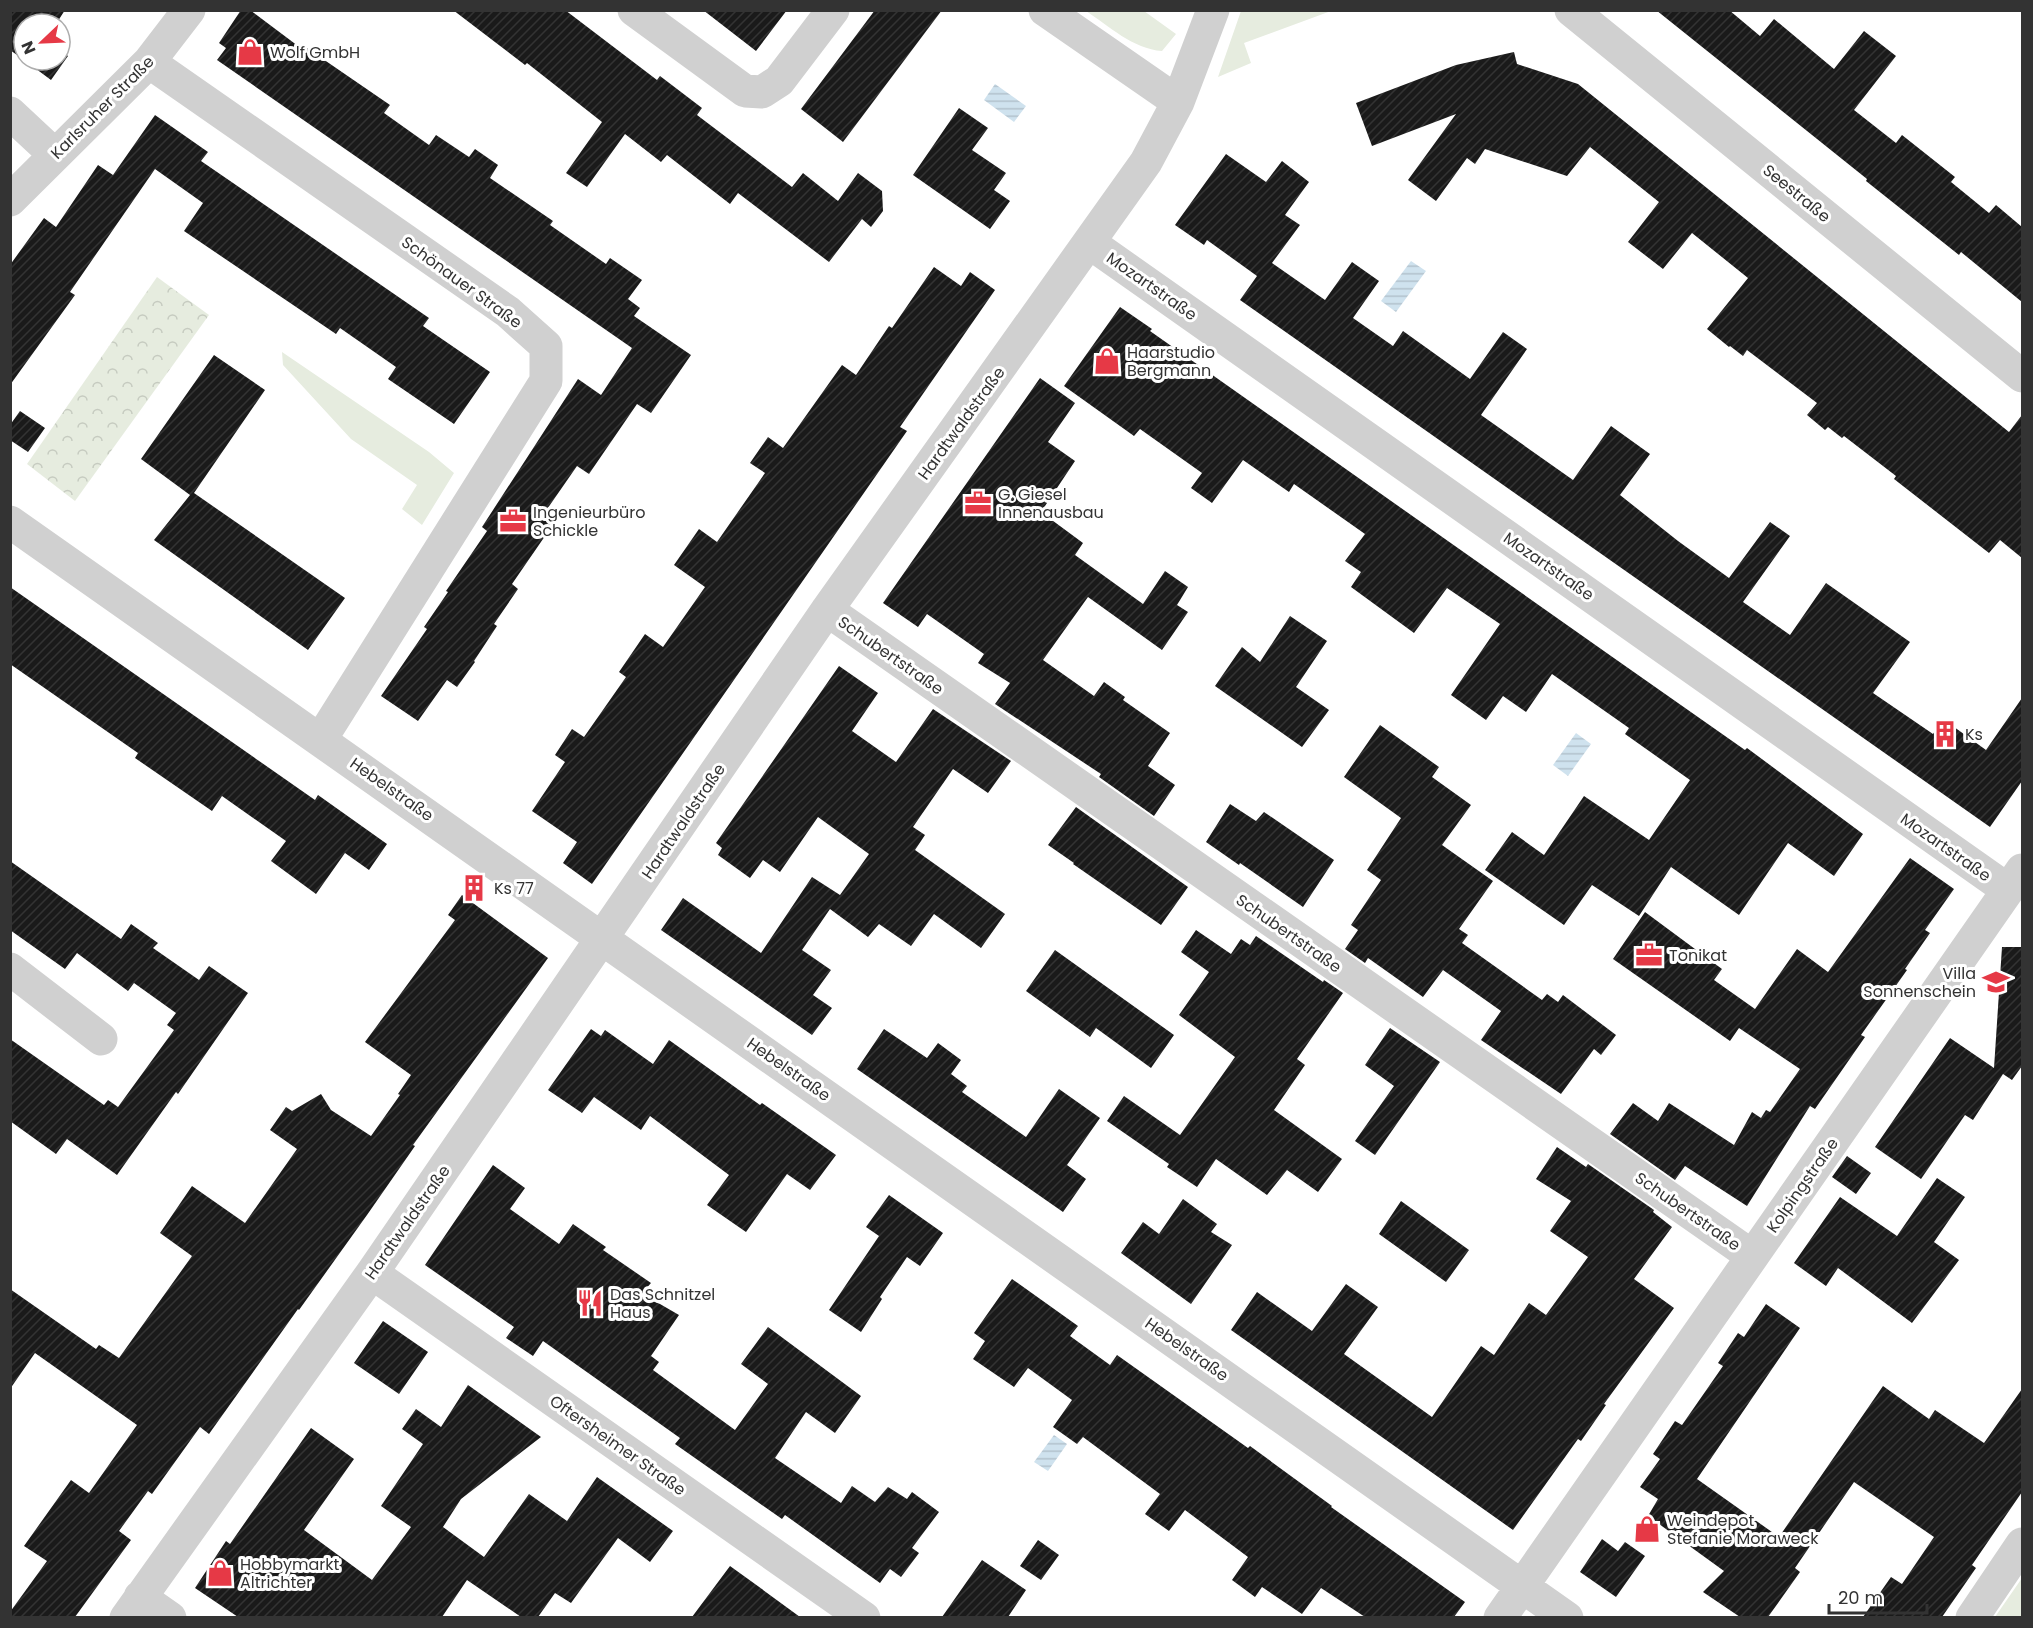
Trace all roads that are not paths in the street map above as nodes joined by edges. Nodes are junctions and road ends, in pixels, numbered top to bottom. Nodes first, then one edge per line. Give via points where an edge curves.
1 (189, 10) edge
2 (634, 10) edge
3 (833, 10) edge
4 (1045, 10) edge
5 (1213, 10) edge
6 (1571, 10) edge
7 (149, 62) junction
8 (1178, 102) junction
9 (10, 113) edge
10 (55, 155) junction
11 (10, 200) edge
12 (1090, 243) junction
13 (2022, 376) edge
14 (10, 522) edge
15 (827, 610) junction
16 (321, 739) junction
17 (2015, 880) edge
18 (603, 938) junction
19 (10, 969) edge
20 (100, 1039) dead end
21 (1752, 1256) junction
22 (372, 1272) junction
23 (2022, 1544) edge
24 (1523, 1586) junction
25 (133, 1607) edge
26 (170, 1617) edge
27 (864, 1617) edge
28 (1500, 1617) edge
29 (1567, 1617) edge
30 (1972, 1617) edge

1 - 7 street, Karlsruher Straße
2 - 3 street via 745,91 753,92 762,92 779,81
4 - 8 street
5 - 8 street, Hardtwaldstraße
6 - 13 street, Seestraße
7 - 10 street, Karlsruher Straße
7 - 16 street, Schönauer Straße via 508,312 546,346 546,381
8 - 12 street, Hardtwaldstraße via 1146,162
9 - 10 street
10 - 11 street, Karlsruher Straße
12 - 15 street, Hardtwaldstraße
12 - 17 street, Mozartstraße
14 - 16 street, Hebelstraße
15 - 18 street, Hardtwaldstraße
15 - 21 street, Schubertstraße
16 - 18 street, Hebelstraße
17 - 21 street, Kolpingstraße
18 - 22 street, Hardtwaldstraße
18 - 24 street, Hebelstraße
19 - 20 street
21 - 24 street, Kolpingstraße
22 - 25 street, Hardtwaldstraße
22 - 27 street, Oftersheimer Straße
23 - 30 street
24 - 28 street, Kolpingstraße
24 - 29 street, Hebelstraße
25 - 26 street

